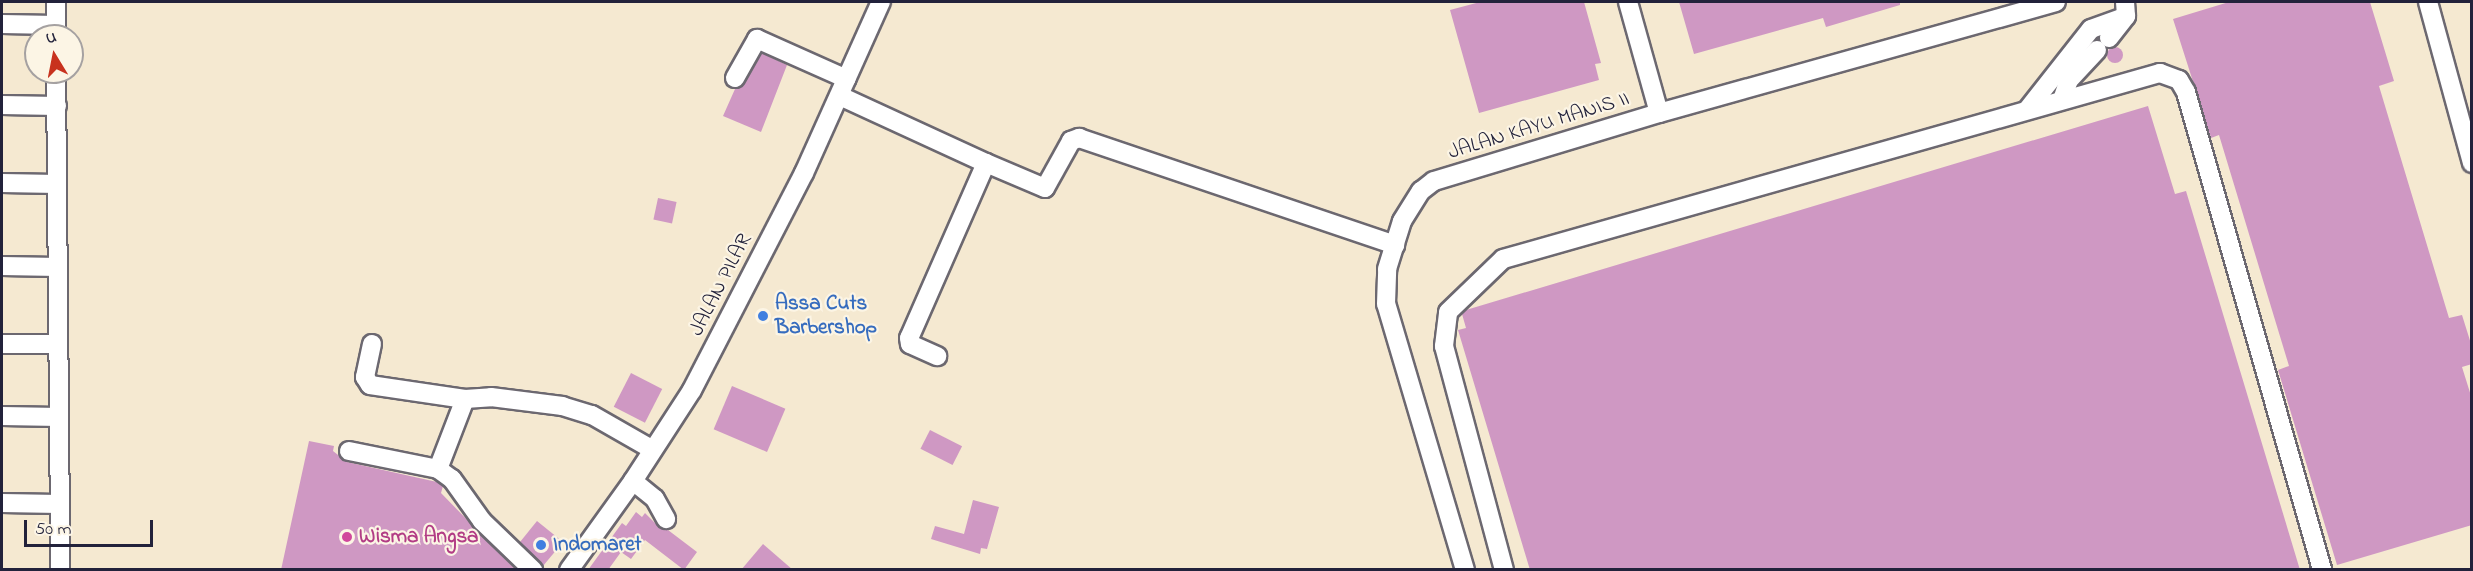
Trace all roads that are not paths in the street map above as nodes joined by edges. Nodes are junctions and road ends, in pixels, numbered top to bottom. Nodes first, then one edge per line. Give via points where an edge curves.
1 (56, 2) edge
2 (881, 2) edge
3 (1628, 2) edge
4 (2056, 2) edge
5 (2428, 2) edge
6 (2126, 9) edge
7 (2, 24) edge
8 (56, 24) edge
9 (24, 26) edge
10 (735, 78) dead end
11 (847, 79) junction
12 (56, 84) edge
13 (840, 96) junction
14 (2062, 100) junction
15 (2, 105) edge
16 (57, 106) junction
17 (2027, 110) junction
18 (1659, 113) junction
19 (986, 163) junction
20 (2472, 163) edge
21 (2, 183) edge
22 (57, 184) junction
23 (1395, 245) junction
24 (2, 266) edge
25 (58, 267) junction
26 (2, 344) edge
27 (372, 344) dead end
28 (58, 345) junction
29 (937, 356) dead end
30 (465, 399) junction
31 (2, 416) edge
32 (58, 417) junction
33 (653, 450) junction
34 (349, 451) dead end
35 (438, 469) junction
36 (633, 481) junction
37 (2, 503) edge
38 (59, 504) junction
39 (666, 519) dead end
40 (60, 570) edge
41 (533, 570) edge
42 (568, 570) edge
43 (1465, 570) edge
44 (1504, 570) edge
45 (2322, 570) edge

1 - 8 street
2 - 11 street, JALAN PILAR
3 - 18 street
4 - 18 street, JALAN KAYU MANIS II
5 - 20 street
6 - 14 street via 2103,44 2069,80
6 - 17 street via 2091,29
7 - 9 street
10 - 11 street via 757,39
11 - 13 street, JALAN PILAR
12 - 16 street
13 - 19 street
13 - 33 street, JALAN PILAR via 692,390
14 - 17 street
14 - 45 street via 2160,73 2179,80
15 - 16 street
16 - 22 street
17 - 44 street via 1503,259 1448,312 1444,346
18 - 23 street, JALAN KAYU MANIS II via 1434,181 1421,191 1402,221
19 - 23 street via 1045,188 1071,141 1079,138
19 - 29 street via 909,338 910,344
21 - 22 street
22 - 25 street
23 - 43 street, JALAN KAYU MANIS II via 1384,287 1386,304
24 - 25 street
25 - 28 street
26 - 28 street
27 - 30 street via 367,383
28 - 32 street
30 - 33 street via 491,397 562,406 592,416
30 - 35 street
31 - 32 street
32 - 38 street
33 - 36 street, JALAN PILAR
34 - 35 street
35 - 41 street via 452,479 482,520
36 - 39 street via 655,499
36 - 42 street, JALAN PILAR
37 - 38 street
38 - 40 street

